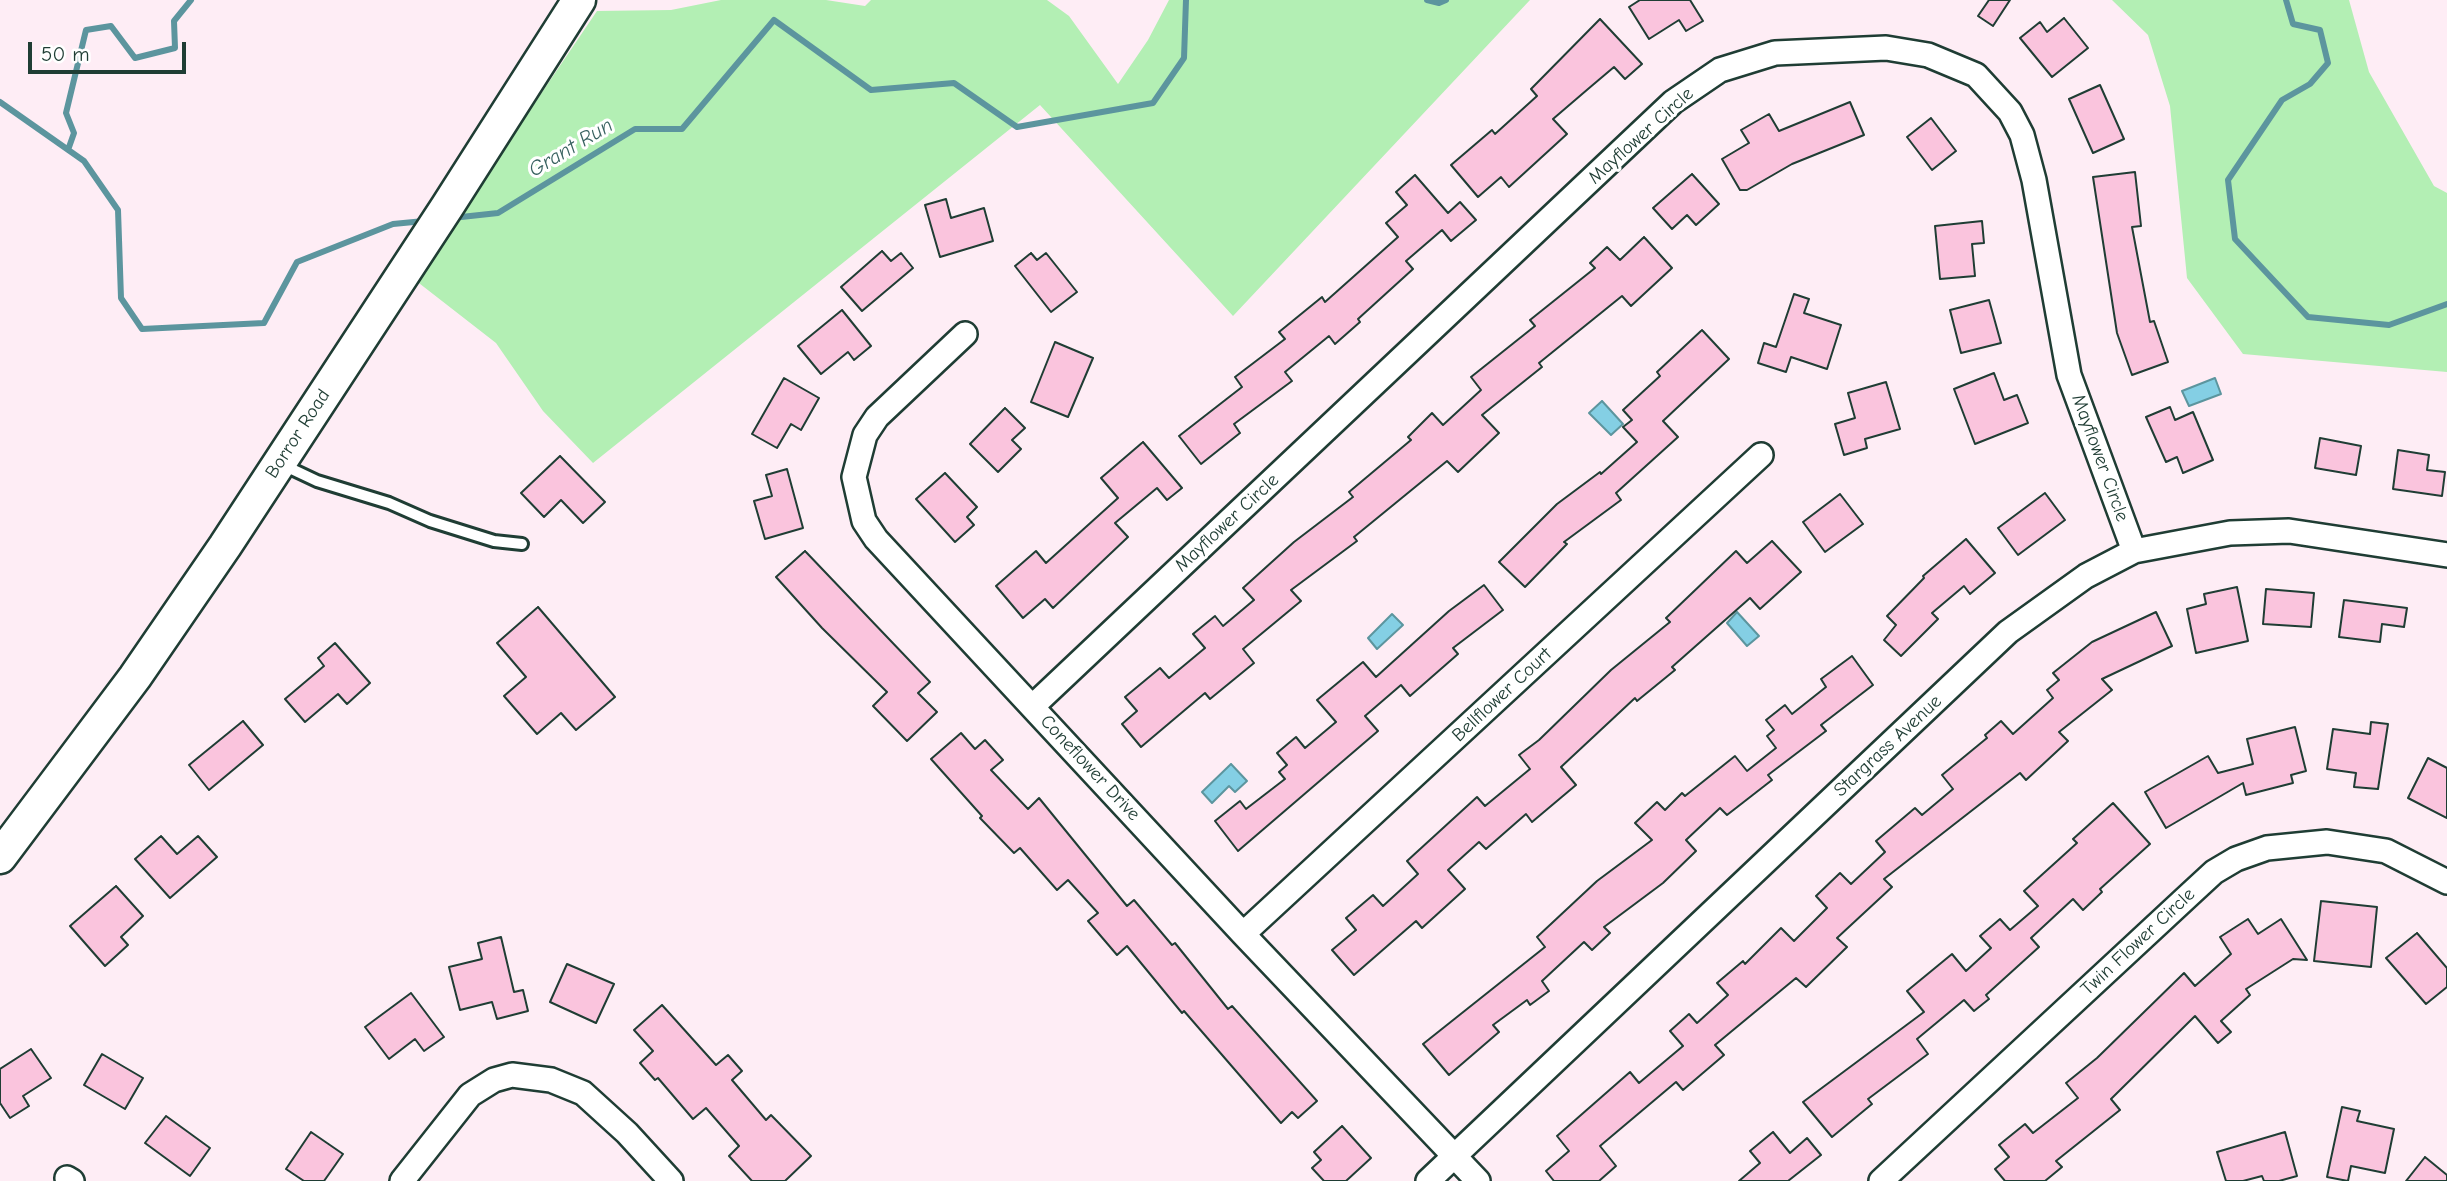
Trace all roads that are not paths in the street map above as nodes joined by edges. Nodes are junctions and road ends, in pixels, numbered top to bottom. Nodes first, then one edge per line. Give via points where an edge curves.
1 (579, 0) edge
2 (965, 334) dead end
3 (1761, 455) dead end
4 (278, 463) junction
5 (522, 544) dead end
6 (2134, 551) junction
7 (2447, 555) edge
8 (1033, 706) junction
9 (0, 857) edge
10 (2447, 882) edge
11 (1243, 934) junction
12 (1455, 1156) junction
13 (402, 1181) edge
14 (671, 1181) edge
15 (1428, 1181) edge
16 (1478, 1181) edge
17 (1881, 1181) edge

1 - 4 street, Borror Road
2 - 8 street, Coneflower Drive via 877,417 865,435 854,477 857,500 876,539
3 - 11 street, Bellflower Court
4 - 5 lane via 430,521 494,541
4 - 9 street, Borror Road via 135,677
6 - 7 street, Stargrass Avenue via 2230,533 2289,531
6 - 8 street, Mayflower Circle via 2068,375 2034,180 2022,135 2010,112 1976,75 1928,55 1886,48 1775,53 1720,70 1673,103
6 - 12 street, Stargrass Avenue via 2087,576 2008,632
8 - 11 street, Coneflower Drive
10 - 17 street, Twin Flower Circle via 2386,851 2327,842 2267,848 2236,859 2188,895
11 - 12 street, Coneflower Drive
12 - 15 street, Stargrass Avenue
12 - 16 street, Coneflower Drive
13 - 14 street via 470,1095 512,1075 551,1080 583,1093

